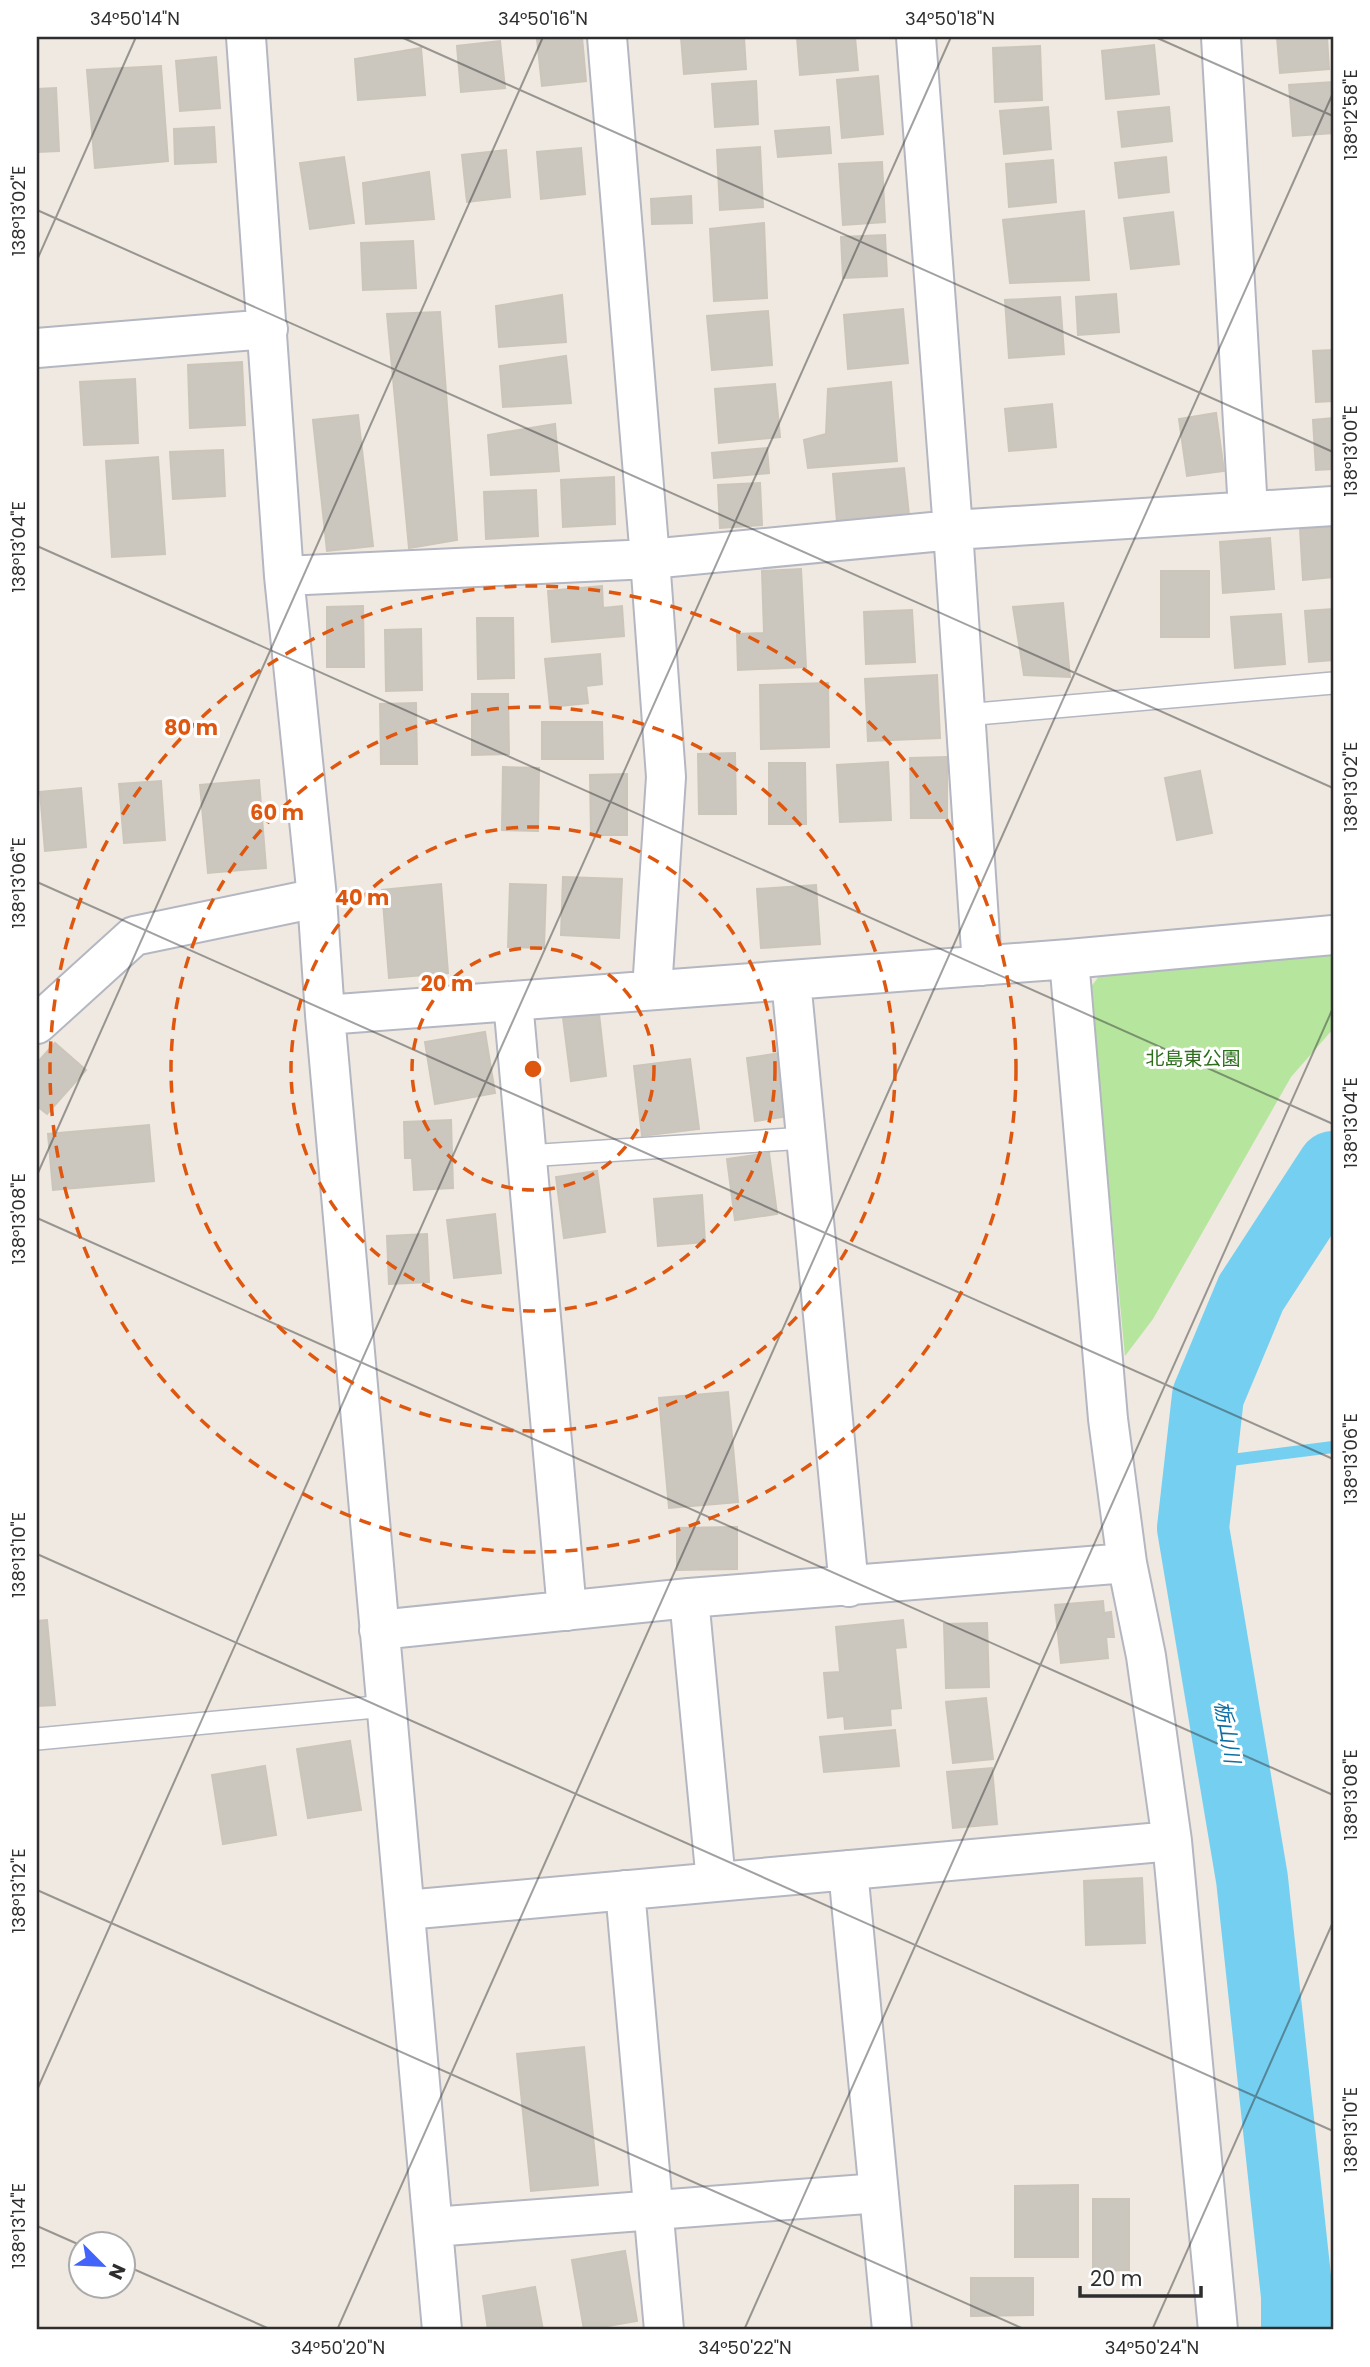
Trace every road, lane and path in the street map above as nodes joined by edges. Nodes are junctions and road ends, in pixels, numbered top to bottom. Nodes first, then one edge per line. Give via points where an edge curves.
1 (246, 37) edge
2 (607, 37) edge
3 (916, 37) edge
4 (1221, 37) edge
5 (268, 329) junction
6 (37, 348) edge
7 (1333, 506) edge
8 (1248, 512) junction
9 (953, 530) junction
10 (650, 559) junction
11 (284, 576) junction
12 (1333, 683) edge
13 (965, 715) junction
14 (317, 898) junction
15 (1333, 935) edge
16 (1069, 959) junction
17 (982, 965) junction
18 (791, 980) junction
19 (652, 990) junction
20 (513, 1001) junction
21 (325, 1015) junction
22 (37, 1024) edge
23 (806, 1138) junction
24 (526, 1156) junction
25 (1127, 1563) junction
26 (849, 1587) junction
27 (690, 1598) junction
28 (567, 1611) junction
29 (379, 1630) junction
30 (386, 1706) junction
31 (37, 1739) edge
32 (1172, 1842) junction
33 (848, 1871) junction
34 (716, 1882) junction
35 (625, 1890) junction
36 (406, 1909) junction
37 (879, 2193) junction
38 (653, 2211) junction
39 (433, 2227) junction
40 (442, 2330) edge
41 (664, 2330) edge
42 (892, 2330) edge
43 (1218, 2330) edge

1 - 5 street
2 - 10 street
3 - 9 street
4 - 8 street
5 - 6 street
5 - 11 street
7 - 8 street
8 - 9 street
9 - 10 street
9 - 13 street
10 - 11 street
10 - 19 street via 666,777
11 - 14 street
12 - 13 lane
13 - 17 street
14 - 21 street
14 - 22 street via 134,936
15 - 16 street
16 - 17 street
16 - 25 street via 1108,1419
17 - 18 street
18 - 19 street
18 - 23 street
19 - 20 street
20 - 21 street
20 - 24 street
21 - 29 street
23 - 24 lane
23 - 26 street
24 - 28 street
25 - 26 street
25 - 32 street via 1146,1656
26 - 27 street
27 - 28 street
27 - 34 street
28 - 29 street
29 - 30 street
30 - 31 lane
30 - 36 street
32 - 33 street
32 - 43 street
33 - 34 street
33 - 37 street
34 - 35 street
35 - 36 street
35 - 38 street
36 - 39 street
37 - 38 street
37 - 42 street
38 - 39 street
38 - 41 street
39 - 40 street

